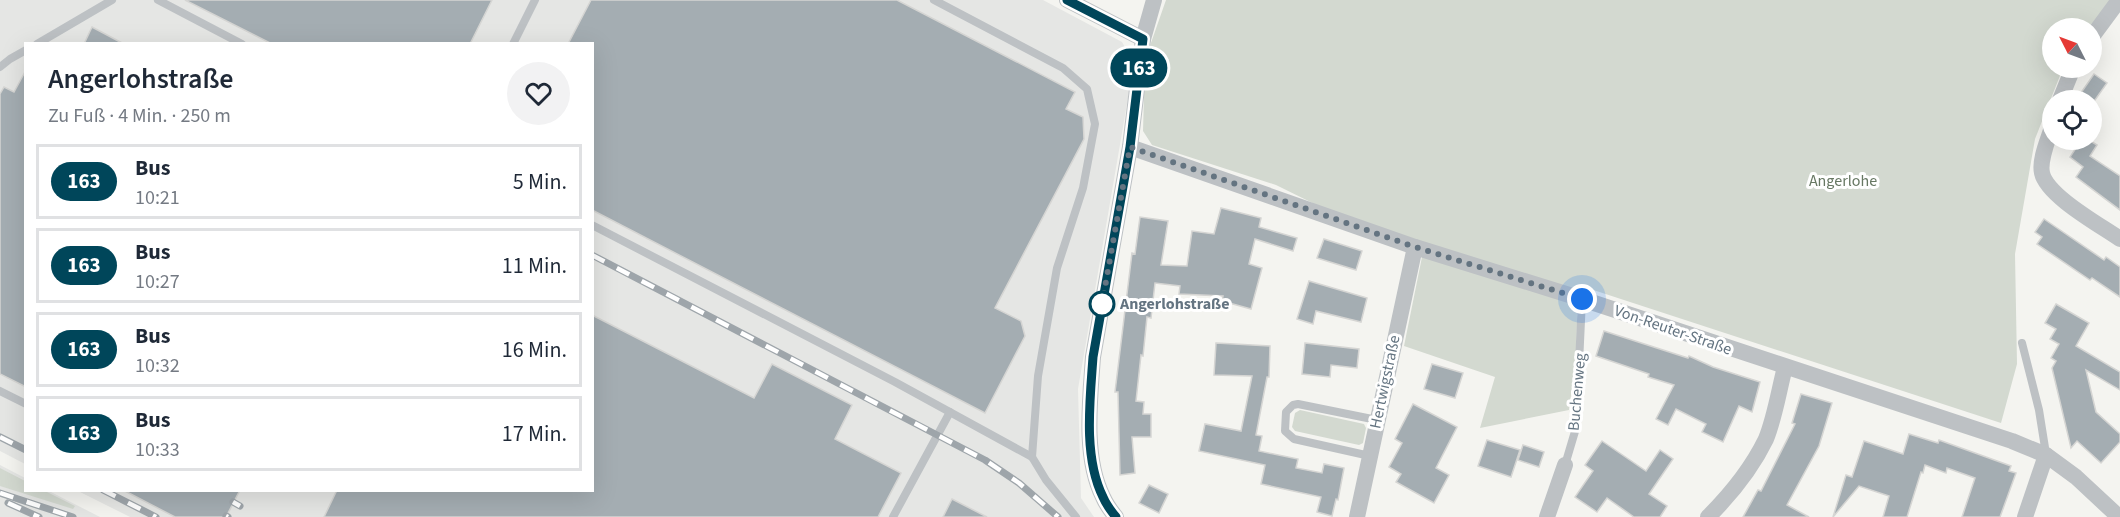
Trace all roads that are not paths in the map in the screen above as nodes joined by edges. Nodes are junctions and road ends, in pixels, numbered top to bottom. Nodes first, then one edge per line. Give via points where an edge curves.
1 (112, 0) edge
2 (158, 0) edge
3 (535, 0) edge
4 (934, 0) edge
5 (1067, 0) edge
6 (1154, 0) edge
7 (2119, 0) edge
8 (2102, 23) edge
9 (1143, 39) junction
10 (40, 42) edge
11 (238, 42) edge
12 (514, 42) edge
13 (24, 51) edge
14 (0, 68) edge
15 (1130, 147) junction
16 (2046, 150) edge
17 (594, 226) edge
18 (2120, 239) edge
19 (1415, 247) junction
20 (1582, 299) junction
21 (2022, 343) dead end
22 (1785, 367) junction
23 (0, 391) edge
24 (24, 403) edge
25 (950, 412) junction
26 (1377, 420) junction
27 (2046, 455) junction
28 (1370, 456) junction
29 (1032, 458) junction
30 (1565, 465) joint
31 (893, 517) edge
32 (1076, 517) edge
33 (1116, 517) edge
34 (1357, 517) edge
35 (1546, 517) edge
36 (1708, 517) edge
37 (2025, 517) edge
38 (2119, 517) edge

1 - 10 lane
2 - 11 lane
3 - 12 lane
4 - 29 lane via 1063,68 1087,89 1095,124 1083,188 1057,268 1038,376
5 - 9 street
6 - 9 street
7 - 8 street
9 - 15 street
13 - 14 lane
15 - 19 street, Von-Reuter-Straße
15 - 33 street via 1091,387 1094,474
16 - 18 street via 2041,171 2046,183
17 - 25 lane
19 - 20 street, Von-Reuter-Straße
19 - 26 street, Hertwigstraße
20 - 22 street, Von-Reuter-Straße
20 - 30 lane, Buchenweg via 1576,428
21 - 27 lane
22 - 27 street, Von-Reuter-Straße
22 - 36 street via 1766,438 1749,469
23 - 24 lane
25 - 29 lane
25 - 31 lane
26 - 28 street, Hertwigstraße
26 - 28 lane via 1298,404 1286,412 1285,431 1294,439
27 - 37 street
27 - 38 street, Von-Reuter-Straße
28 - 34 street, Hertwigstraße
29 - 32 lane
30 - 35 street, Buchenweg

